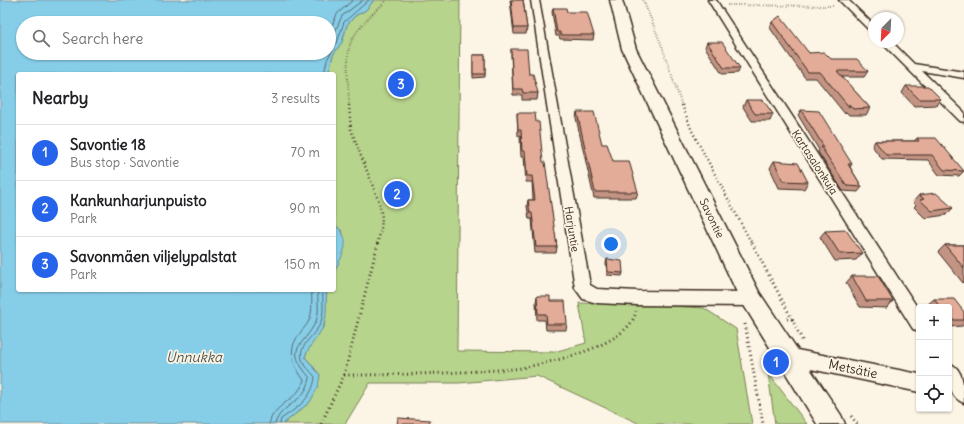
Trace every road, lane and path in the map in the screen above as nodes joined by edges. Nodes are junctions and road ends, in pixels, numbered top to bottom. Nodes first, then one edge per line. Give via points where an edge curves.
1 (387, 0) edge
2 (535, 0) edge
3 (616, 0) edge
4 (643, 0) edge
5 (843, 0) edge
6 (713, 2) edge
7 (851, 7) junction
8 (868, 24) edge
9 (892, 48) edge
10 (910, 66) junction
11 (964, 75) edge
12 (964, 118) edge
13 (637, 298) junction
14 (751, 299) junction
15 (916, 319) edge
16 (764, 320) junction
17 (787, 356) junction
18 (344, 375) junction
19 (952, 376) edge
20 (916, 382) edge
21 (960, 392) edge
22 (322, 424) edge
23 (763, 424) edge
24 (832, 424) edge

1 - 18 path via 362,24 350,42 349,49 351,130 379,202 382,217 381,230
2 - 13 street, Harjuntie via 583,288 589,294 597,296
3 - 14 street, Savontie via 629,49
4 - 16 path via 692,131 792,319
5 - 7 street
6 - 7 path
6 - 15 street, Kartasalonkuja
7 - 8 street
9 - 10 street
10 - 11 street
10 - 12 street
13 - 14 street, Harjuntie
13 - 18 path via 635,317 628,328 607,343 566,357 520,368 454,373
14 - 16 street, Savontie
16 - 17 street, Savontie
16 - 23 path via 745,323
17 - 20 street, Metsätie
17 - 24 street, Savontie
18 - 22 path
19 - 21 street

